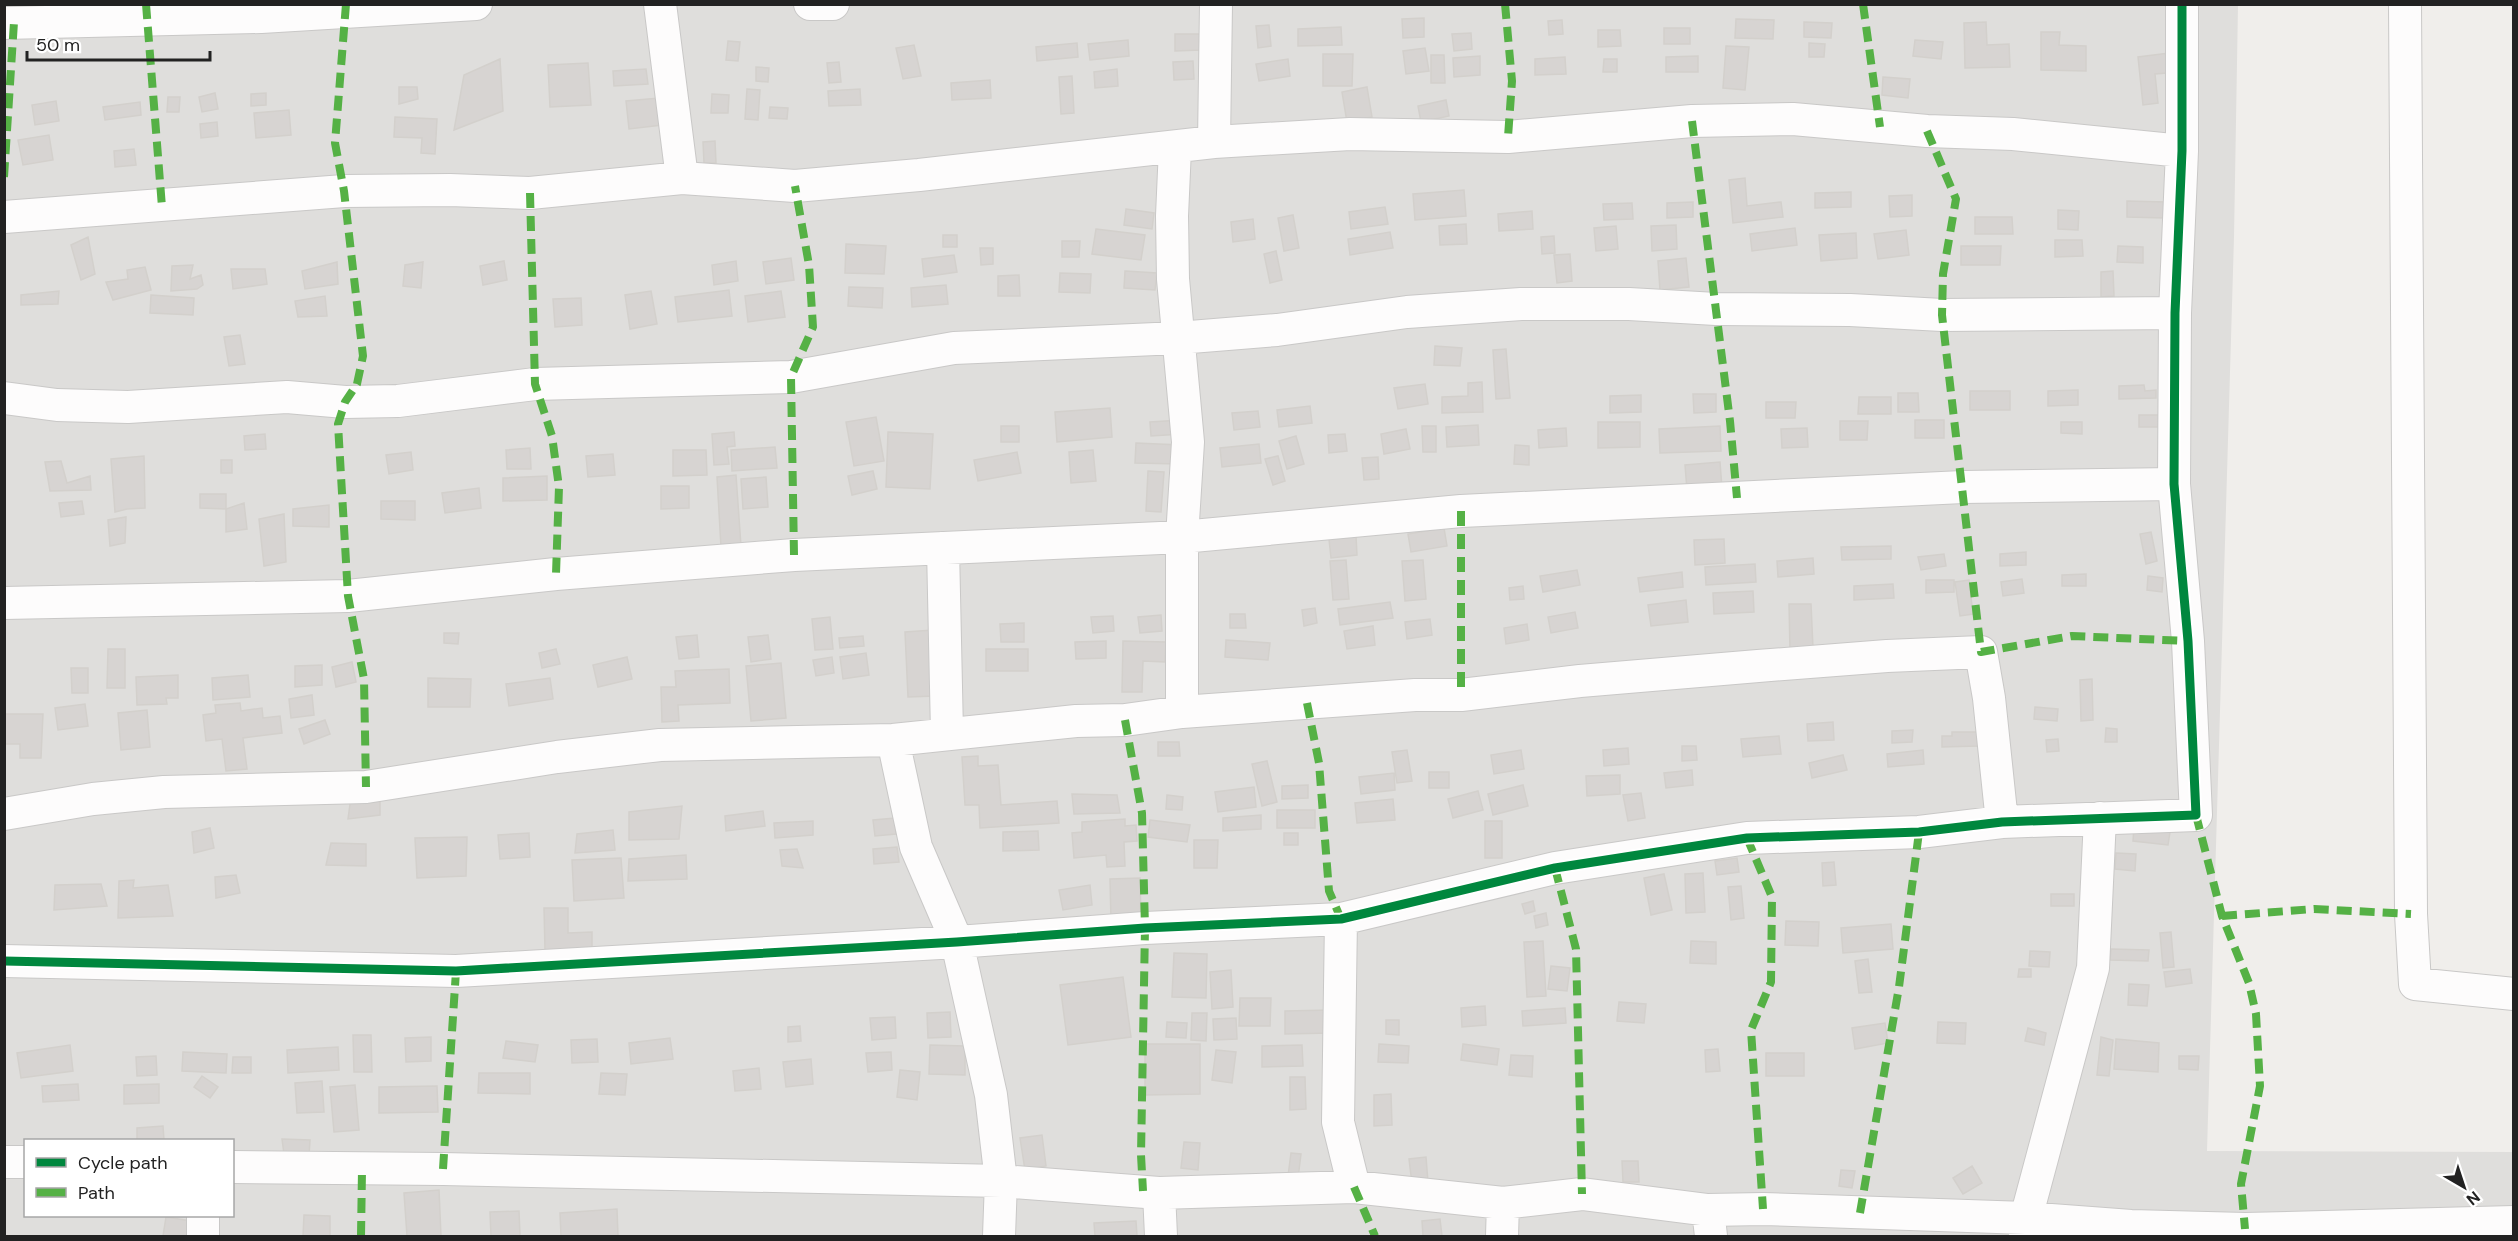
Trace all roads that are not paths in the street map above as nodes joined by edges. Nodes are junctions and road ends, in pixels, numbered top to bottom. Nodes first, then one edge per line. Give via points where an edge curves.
1 (476, 4) edge
2 (660, 4) edge
3 (810, 4) edge
4 (833, 4) edge
5 (1216, 4) edge
6 (2182, 4) edge
7 (2405, 4) edge
8 (4, 23) edge
9 (1214, 142) junction
10 (1175, 148) junction
11 (2182, 151) junction
12 (682, 178) junction
13 (4, 217) edge
14 (2175, 313) junction
15 (1178, 338) junction
16 (4, 398) edge
17 (2174, 484) junction
18 (1182, 537) junction
19 (943, 548) junction
20 (4, 603) edge
21 (1182, 712) junction
22 (947, 733) junction
23 (893, 740) junction
24 (4, 814) edge
25 (2100, 818) junction
26 (2002, 822) junction
27 (1341, 919) junction
28 (957, 942) junction
29 (4, 961) edge
30 (2514, 994) edge
31 (4, 1161) edge
32 (24, 1162) edge
33 (234, 1167) edge
34 (1001, 1181) junction
35 (1354, 1187) junction
36 (1159, 1193) junction
37 (1503, 1203) junction
38 (203, 1217) edge
39 (2514, 1222) edge
40 (1709, 1223) edge
41 (2026, 1227) edge
42 (2246, 1233) edge
43 (202, 1236) edge
44 (999, 1236) edge
45 (1161, 1236) edge
46 (1502, 1236) edge

1 - 8 street via 261,17
2 - 12 street
3 - 4 street
5 - 9 street
6 - 11 street
7 - 30 street via 2410,914 2415,984
9 - 10 street
9 - 11 street via 1350,134 1508,137 1692,121 1793,119 2013,134
10 - 12 street via 795,186
10 - 15 street via 1172,216
11 - 14 street
12 - 13 street via 530,193 344,191
14 - 15 street via 1942,315 1521,304 1407,312 1277,330
14 - 17 street
15 - 16 street via 954,348 791,377 535,384 398,401 287,397 128,407 57,405
15 - 18 street via 1188,442
17 - 18 street via 1952,488 1461,511
17 - 25 street via 2188,641 2196,815
18 - 19 street
18 - 21 street
19 - 20 street via 579,572 348,596
19 - 22 street
21 - 22 street
21 - 26 street via 1461,695 1735,668 1982,652
22 - 23 street
23 - 24 street via 660,745 366,787 164,792
23 - 28 street via 915,847
25 - 26 street
25 - 41 street via 2093,968
26 - 27 street via 1918,832 1736,840 1555,868
27 - 28 street
27 - 35 street via 1338,1122
28 - 29 street via 456,971
28 - 34 street via 991,1095
31 - 32 street
33 - 34 street
34 - 36 street
34 - 44 street
35 - 36 street
35 - 37 street
36 - 45 street
37 - 40 street via 1582,1194
37 - 46 street
38 - 43 street
39 - 42 street
40 - 41 street via 1763,1209
41 - 42 street via 2131,1226

